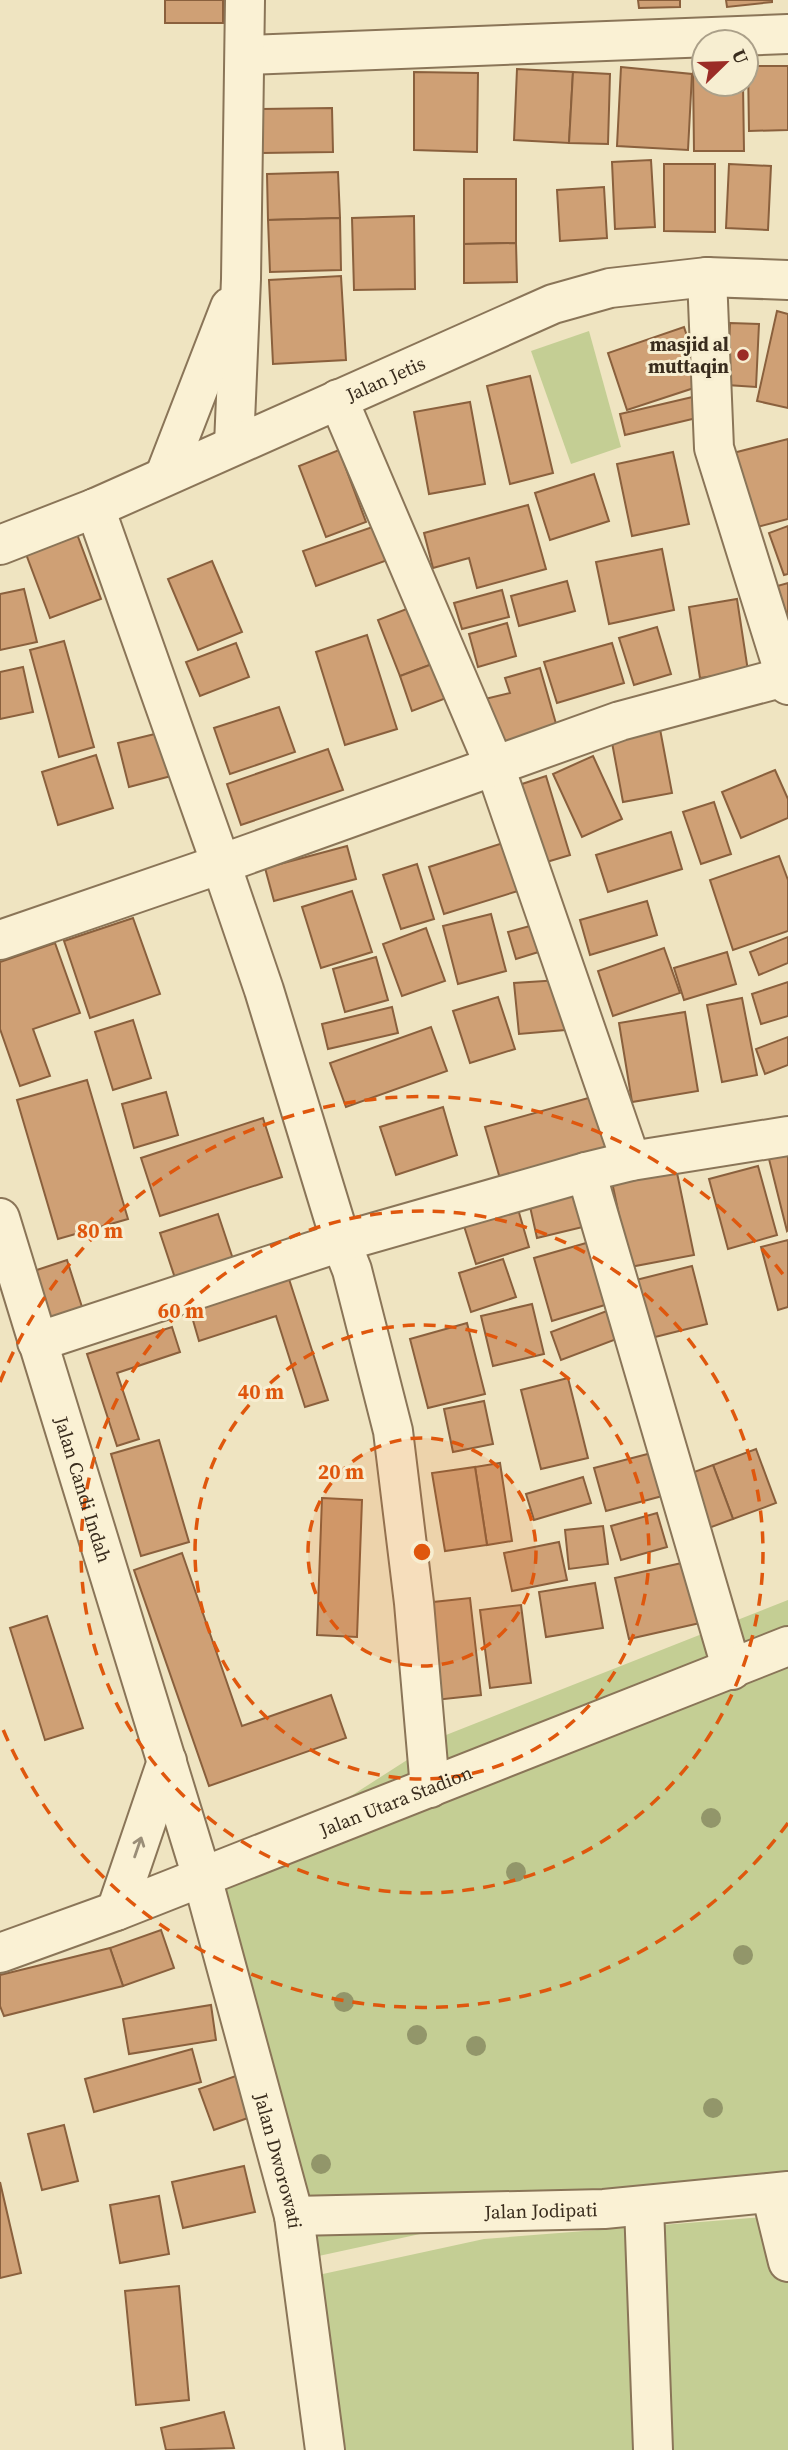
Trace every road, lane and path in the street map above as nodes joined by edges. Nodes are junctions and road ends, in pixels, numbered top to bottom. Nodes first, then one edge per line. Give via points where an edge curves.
1 (245, 0) edge
2 (788, 34) edge
3 (246, 55) junction
4 (707, 277) junction
5 (242, 279) junction
6 (788, 280) edge
7 (338, 399) junction
8 (234, 445) junction
9 (165, 475) junction
10 (94, 508) junction
11 (1, 537) edge
12 (787, 679) edge
13 (495, 767) junction
14 (221, 864) junction
15 (0, 940) edge
16 (788, 1136) edge
17 (631, 1161) junction
18 (586, 1172) junction
19 (0, 1218) edge
20 (341, 1242) junction
21 (37, 1342) junction
22 (788, 1646) edge
23 (733, 1670) junction
24 (167, 1761) junction
25 (430, 1788) junction
26 (202, 1877) junction
27 (116, 1911) junction
28 (0, 1953) edge
29 (780, 2192) edge
30 (645, 2206) junction
31 (294, 2216) junction
32 (788, 2262) edge
33 (325, 2450) edge
34 (653, 2450) edge

1 - 3 street
2 - 3 street
3 - 5 street
4 - 6 street, Jalan Jetis
4 - 7 street, Jalan Jetis via 610,288 553,304
4 - 12 street via 714,447
5 - 8 street
5 - 9 street
7 - 8 street, Jalan Jetis
7 - 13 street
8 - 9 street, Jalan Jetis
9 - 10 street, Jalan Jetis
10 - 11 street, Jalan Jetis
10 - 14 street
12 - 13 street via 620,721
13 - 14 street
13 - 17 street
14 - 15 street
14 - 20 street
16 - 17 street
17 - 18 street
18 - 20 street
18 - 23 street
19 - 21 street, Jalan Candi Indah
20 - 21 street
20 - 25 street via 393,1431
21 - 24 street, Jalan Candi Indah
22 - 23 street, Jalan Utara Stadion
23 - 25 street, Jalan Utara Stadion
24 - 26 street, Jalan Candi Indah
27 -> 24 street
25 - 26 street, Jalan Utara Stadion
26 - 27 street, Jalan Utara Stadion
26 - 31 street, Jalan Dworowati
27 - 28 street, Jalan Utara Stadion
29 - 30 street, Jalan Jodipati
29 - 32 street
30 - 31 street, Jalan Jodipati
30 - 34 street
31 - 33 street, Jalan Dworowati

